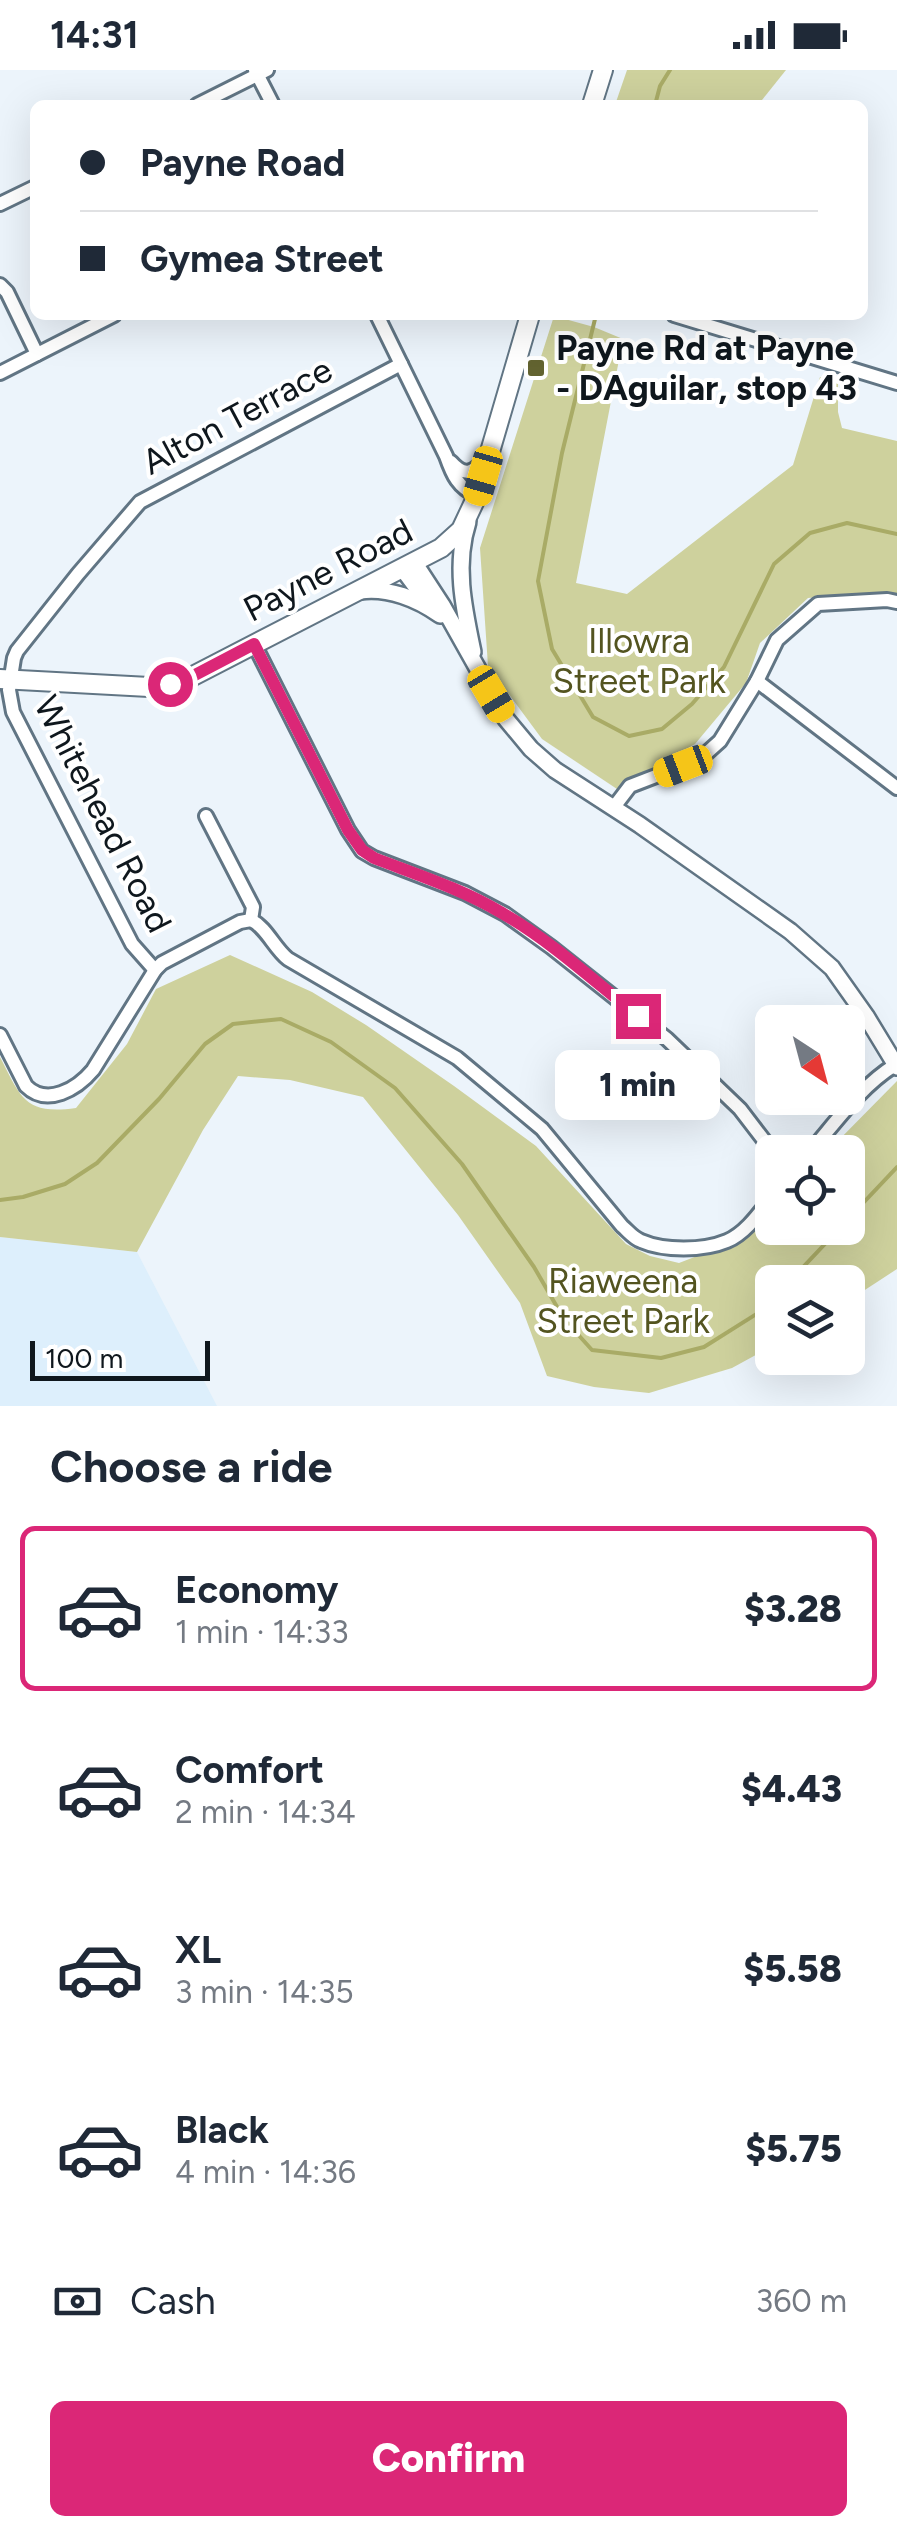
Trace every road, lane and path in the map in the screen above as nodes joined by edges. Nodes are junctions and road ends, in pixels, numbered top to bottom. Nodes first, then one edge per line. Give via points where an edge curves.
1 (603, 70) edge
2 (260, 72) edge
3 (207, 100) edge
4 (271, 100) edge
5 (594, 100) edge
6 (30, 189) edge
7 (0, 204) edge
8 (0, 285) edge
9 (104, 320) edge
10 (379, 320) edge
11 (529, 320) edge
12 (690, 320) edge
13 (36, 354) junction
14 (401, 364) junction
15 (0, 373) edge
16 (897, 384) edge
17 (446, 456) junction
18 (489, 456) junction
19 (474, 505) junction
20 (408, 565) junction
21 (356, 592) junction
22 (897, 602) edge
23 (440, 615) junction
24 (458, 635) junction
25 (254, 644) junction
26 (477, 667) junction
27 (5, 679) edge
28 (757, 681) junction
29 (897, 788) edge
30 (614, 808) junction
31 (206, 816) dead end
32 (252, 920) junction
33 (155, 970) junction
34 (0, 1035) edge
35 (892, 1046) edge
36 (896, 1066) edge
37 (760, 1135) edge
38 (825, 1135) edge
39 (755, 1218) edge

1 - 5 main road
2 - 3 street
2 - 4 street
6 - 7 street
8 - 13 street
9 - 13 street
10 - 14 street
11 - 18 main road, Payne Road
12 - 16 street
13 - 15 street
14 - 17 street
14 - 27 street, Alton Terrace via 140,502 23,642
17 - 18 street via 466,472
17 - 19 street
18 - 19 main road, Payne Road
19 - 20 main road, Payne Road via 451,541
19 - 26 street via 461,574
20 - 21 main road, Payne Road
20 - 23 street
20 - 24 street
21 - 23 street via 390,593
21 - 25 main road, Payne Road
22 - 28 street via 818,604 778,640
23 - 24 street
24 - 26 street
25 - 27 main road, Payne Road via 191,677 149,687
25 - 37 street via 362,850 505,914 667,1039
26 - 30 street via 531,750
27 - 33 street, Whitehead Road via 13,712 132,944
28 - 29 street
28 - 30 street via 711,750 636,782
30 - 35 street via 790,931 832,968
31 - 32 street via 253,908
32 - 33 street
32 - 39 street via 288,960 457,1058 542,1129 636,1240 704,1246 729,1240
33 - 34 street via 93,1070 62,1093 32,1092
35 - 36 street
36 - 38 street via 879,1075

